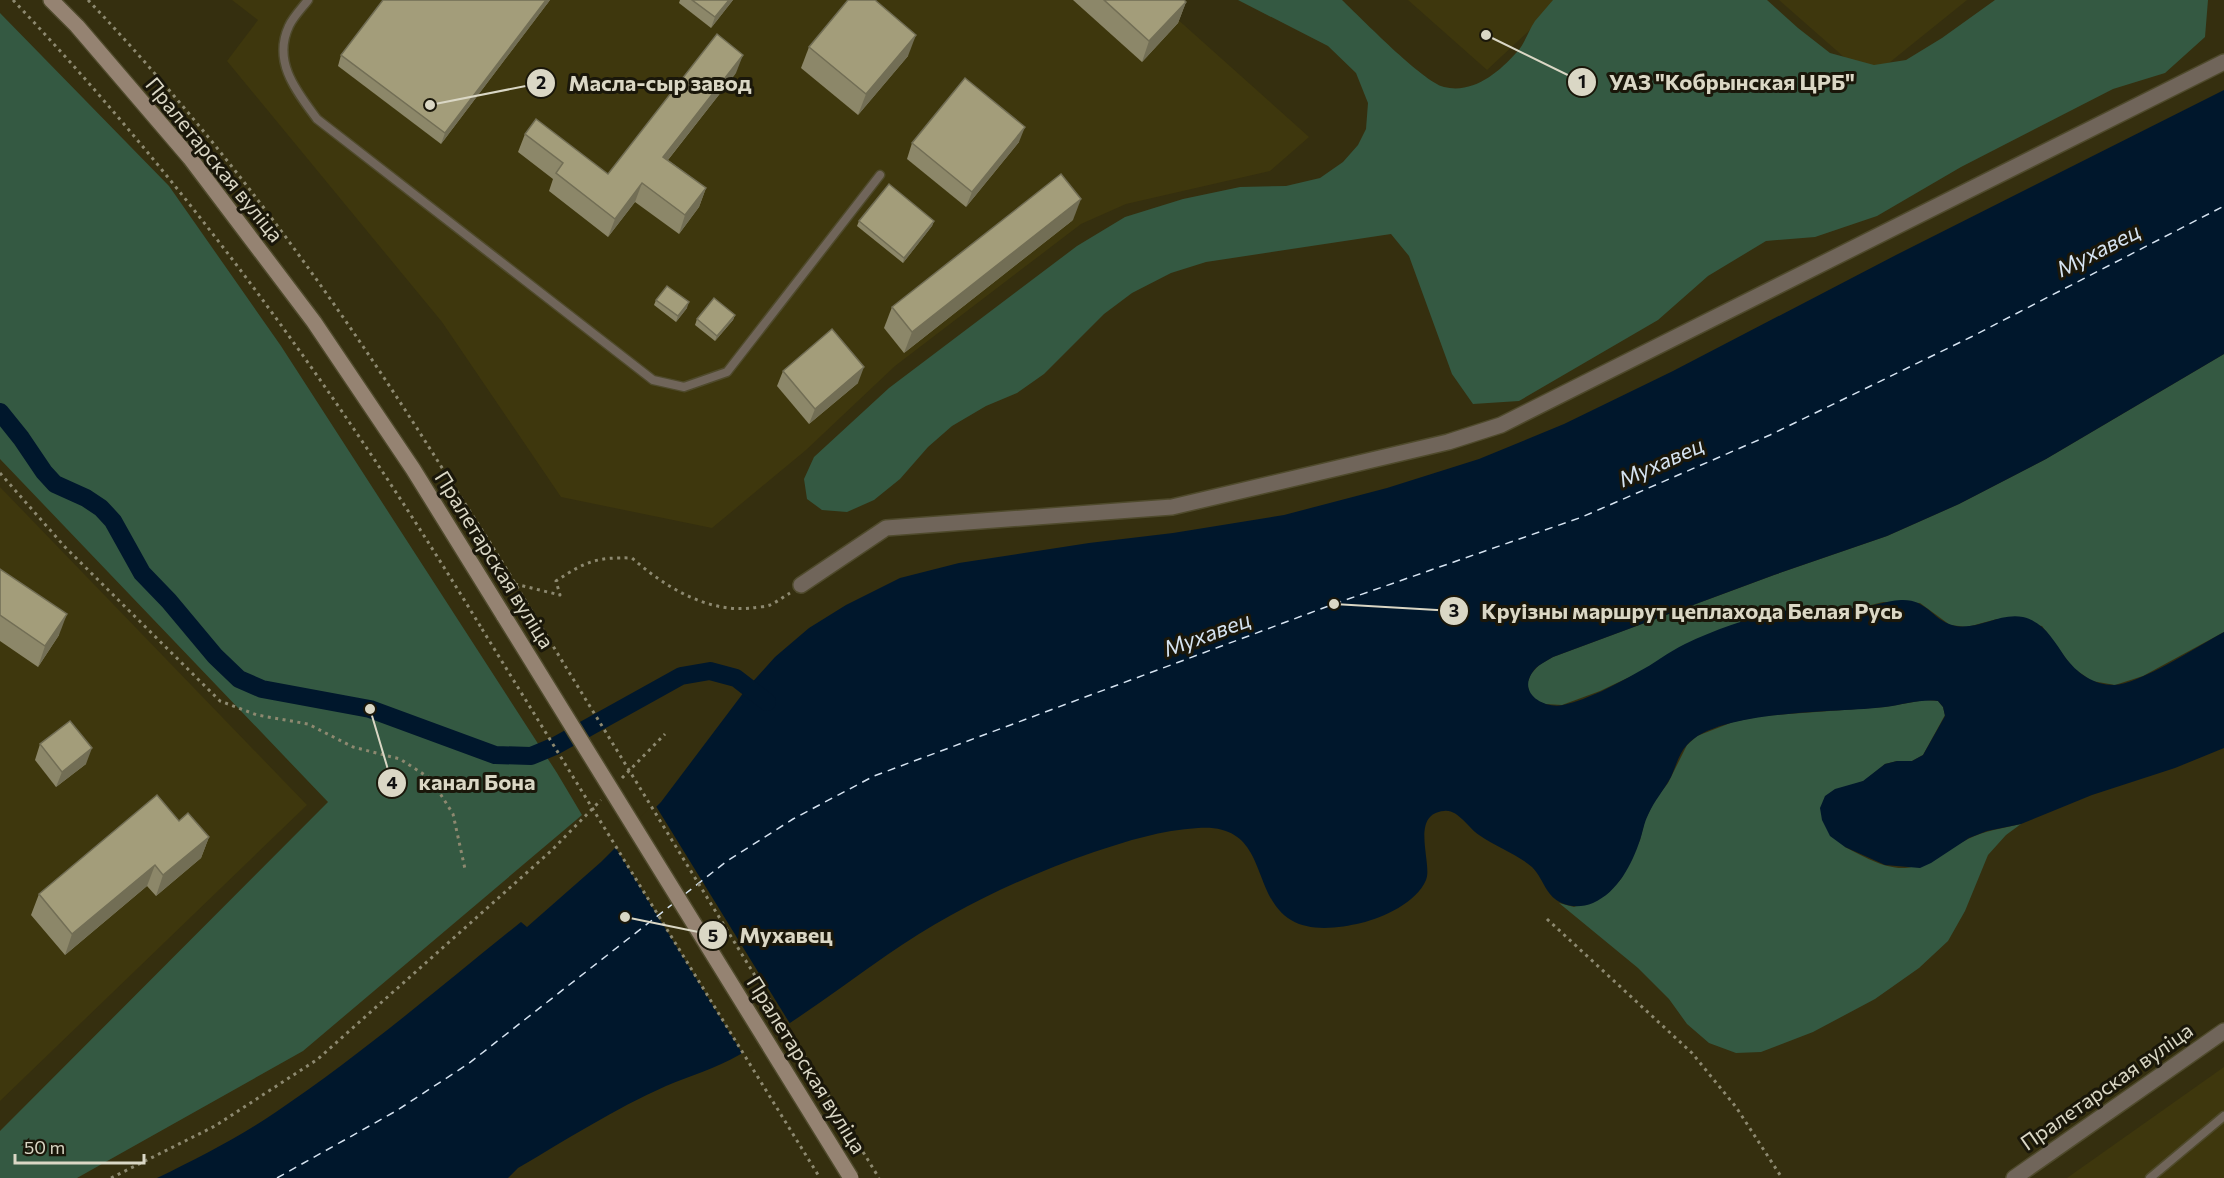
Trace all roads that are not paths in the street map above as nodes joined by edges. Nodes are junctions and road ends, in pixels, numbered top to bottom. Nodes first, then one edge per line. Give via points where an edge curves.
1 (51, 0) edge
2 (308, 0) edge
3 (2224, 62) edge
4 (880, 175) dead end
5 (801, 585) road end
6 (2224, 1031) edge
7 (2224, 1116) edge
8 (850, 1178) edge
9 (2014, 1178) edge
10 (2150, 1178) edge

1 - 8 main road, Пралетарская вуліца, bridge via 190,158 314,322 413,469
2 - 4 lane via 289,26 282,52 290,81 317,119 652,380 684,387 727,372
3 - 5 street via 1501,424 1448,442 1172,507 886,528
6 - 9 street, Пралетарская вуліца
7 - 10 lane

